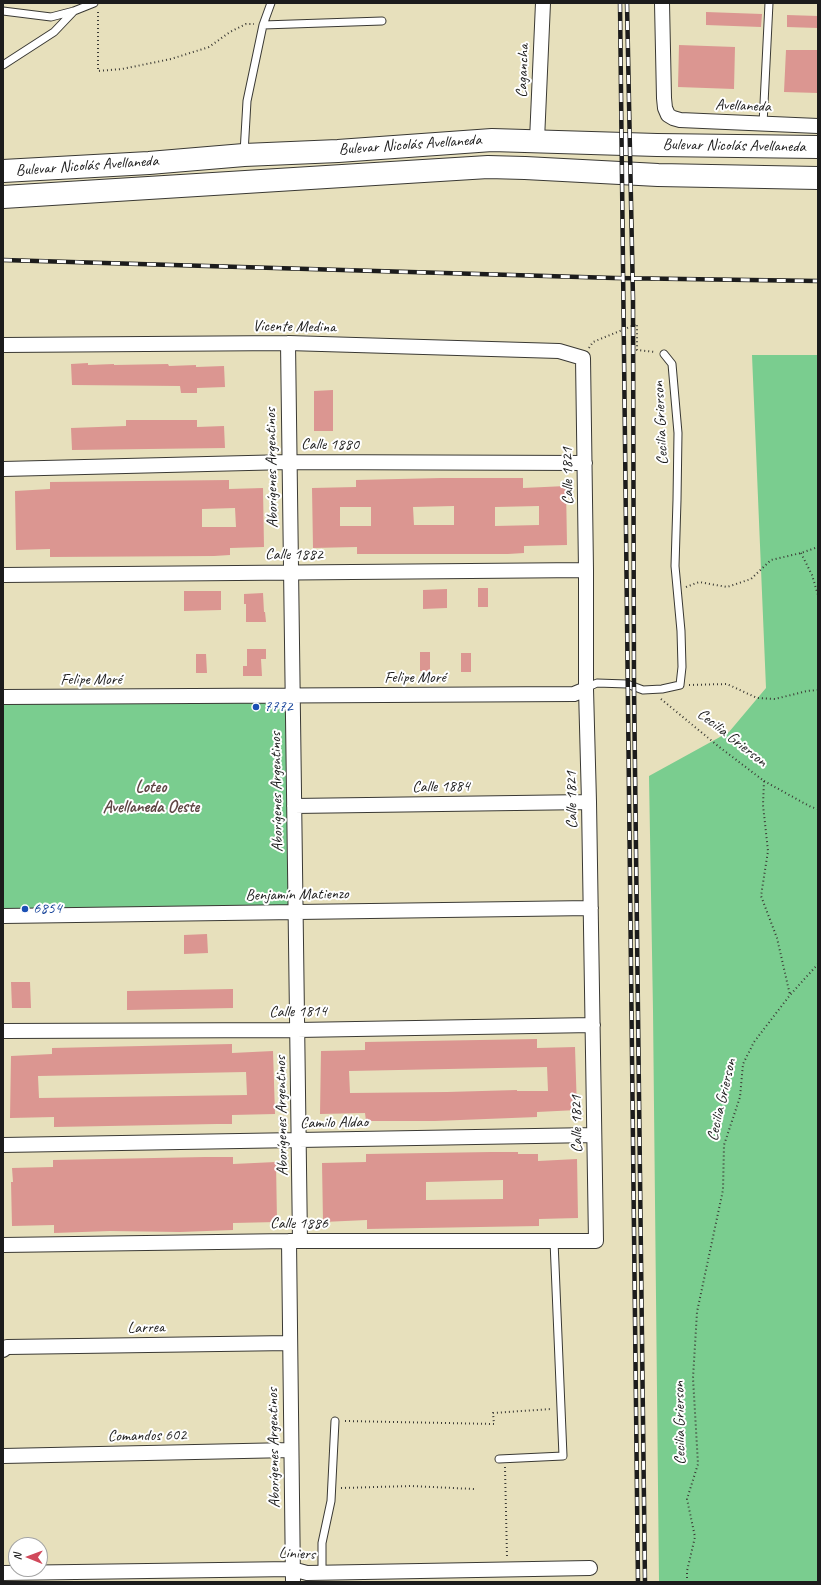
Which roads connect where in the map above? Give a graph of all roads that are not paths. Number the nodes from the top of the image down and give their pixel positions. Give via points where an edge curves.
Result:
1 (94, 3) edge
2 (271, 3) edge
3 (543, 3) edge
4 (662, 3) edge
5 (769, 3) edge
6 (3, 11) edge
7 (74, 11) junction
8 (382, 21) dead end
9 (263, 25) junction
10 (3, 65) edge
11 (763, 124) junction
12 (818, 126) edge
13 (537, 140) junction
14 (818, 147) edge
15 (244, 155) junction
16 (3, 171) edge
17 (218, 171) junction
18 (818, 178) edge
19 (3, 197) edge
20 (288, 343) junction
21 (3, 345) edge
22 (664, 354) road end
23 (583, 358) joint
24 (289, 462) junction
25 (585, 463) junction
26 (3, 469) edge
27 (586, 570) junction
28 (290, 572) junction
29 (3, 575) edge
30 (680, 685) joint
31 (586, 688) junction
32 (292, 696) junction
33 (3, 697) edge
34 (589, 802) junction
35 (294, 806) junction
36 (591, 908) junction
37 (296, 912) junction
38 (3, 916) edge
39 (593, 1025) junction
40 (297, 1030) junction
41 (3, 1031) edge
42 (594, 1136) junction
43 (299, 1140) junction
44 (3, 1145) edge
45 (295, 1241) junction
46 (554, 1241) junction
47 (596, 1241) joint
48 (3, 1245) edge
49 (290, 1343) junction
50 (3, 1350) edge
51 (335, 1421) road end
52 (291, 1450) junction
53 (3, 1456) edge
54 (502, 1458) road end
55 (590, 1568) dead end
56 (3, 1573) edge
57 (322, 1573) junction
58 (293, 1576) edge

1 - 7 lane
2 - 9 lane
3 - 13 street, Cagancha
4 - 11 street, Avellaneda via 664,98 668,115 680,120
5 - 11 lane
6 - 7 lane via 51,17
7 - 10 lane via 54,32
8 - 9 lane
9 - 15 lane via 247,101
11 - 12 street, Avellaneda
13 - 14 main road, Bulevar Nicolás Avellaneda via 657,145
13 - 15 main road, Bulevar Nicolás Avellaneda via 492,140
15 - 17 main road, Bulevar Nicolás Avellaneda
16 - 17 main road, Bulevar Nicolás Avellaneda
17 - 18 main road, Bulevar Nicolás Avellaneda via 488,167 658,175
17 - 19 main road, Bulevar Nicolás Avellaneda
20 - 21 street, Vicente Medina
20 - 23 street, Vicente Medina via 559,351
20 - 24 street, Aborígenes Argentinos
22 - 30 lane, Cecilia Grierson via 672,364 678,433 674,566 682,653
23 - 25 street, Calle 1821
24 - 25 street, Calle 1880
24 - 26 street, Calle 1880
24 - 28 street, Aborígenes Argentinos
25 - 27 street, Calle 1821
27 - 28 street, Calle 1882
27 - 31 street, Calle 1821
28 - 29 street, Calle 1882
28 - 32 street, Aborígenes Argentinos
30 - 31 lane, Felipe Moré via 644,690 627,684 597,683
31 - 32 street, Felipe Moré via 574,694
31 - 34 street, Calle 1821
32 - 33 street, Felipe Moré
32 - 35 street, Aborígenes Argentinos
34 - 35 street, Calle 1884
34 - 36 street, Calle 1821
35 - 37 street, Aborígenes Argentinos
36 - 37 street, Benjamín Matienzo
36 - 39 street, Calle 1821
37 - 38 street, Benjamín Matienzo
37 - 40 street, Aborígenes Argentinos
39 - 40 street, Calle 1814
39 - 42 street, Calle 1821
40 - 41 street, Calle 1814
40 - 43 street, Aborígenes Argentinos
42 - 43 street, Camilo Aldao
42 - 47 street, Calle 1821
43 - 44 street, Camilo Aldao
43 - 45 street, Aborígenes Argentinos
45 - 46 street, Calle 1886
45 - 48 street, Calle 1886
45 - 49 street, Aborígenes Argentinos
46 - 47 street, Calle 1886
46 - 54 lane via 563,1456
49 - 50 street, Larrea via 7,1347
49 - 52 street, Aborígenes Argentinos
51 - 57 lane via 331,1501 322,1543
52 - 53 street, Comandos 602
52 - 58 street, Aborígenes Argentinos
55 - 57 street, Liniers
56 - 58 street, Liniers
57 - 58 street, Liniers

